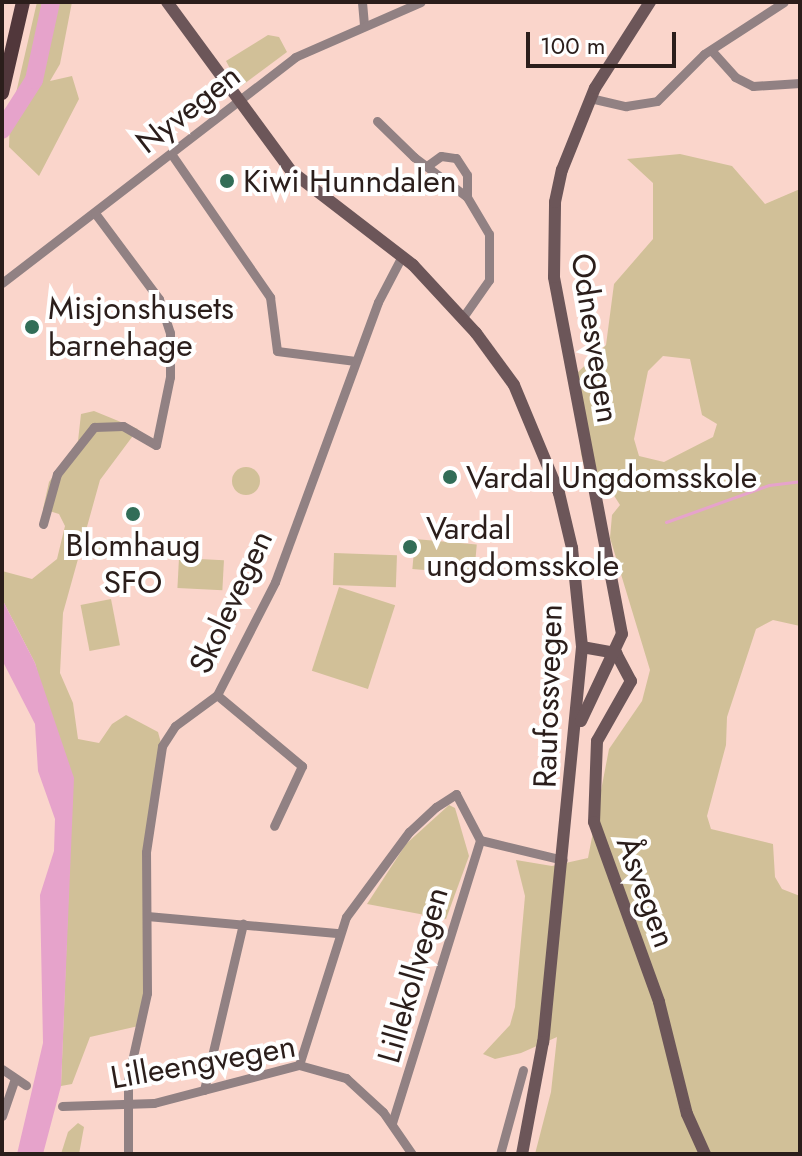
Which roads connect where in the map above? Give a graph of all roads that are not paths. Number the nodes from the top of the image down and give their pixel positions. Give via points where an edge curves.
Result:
1 (23, 2) edge
2 (167, 2) edge
3 (362, 2) edge
4 (421, 2) edge
5 (650, 2) edge
6 (784, 2) edge
7 (364, 24) junction
8 (17, 41) junction
9 (711, 50) junction
10 (2, 71) edge
11 (800, 83) edge
12 (2, 93) edge
13 (590, 98) junction
14 (237, 102) junction
15 (377, 121) dead end
16 (172, 155) junction
17 (427, 166) junction
18 (467, 197) junction
19 (95, 213) junction
20 (402, 256) junction
21 (2, 283) edge
22 (463, 317) junction
23 (355, 361) junction
24 (43, 524) dead end
25 (582, 647) junction
26 (616, 653) junction
27 (581, 664) junction
28 (609, 666) junction
29 (217, 695) junction
30 (576, 736) junction
31 (274, 826) dead end
32 (480, 840) junction
33 (563, 860) junction
34 (147, 916) junction
35 (243, 924) junction
36 (339, 933) junction
37 (299, 1065) junction
38 (2, 1069) edge
39 (523, 1070) dead end
40 (15, 1079) junction
41 (26, 1085) dead end
42 (204, 1090) junction
43 (62, 1106) dead end
44 (126, 1107) junction
45 (2, 1116) edge
46 (392, 1123) junction
47 (408, 1153) edge
48 (128, 1154) edge
49 (500, 1154) edge
50 (522, 1154) edge
51 (705, 1154) edge

1 - 8 main road
2 - 14 main road, Raufossvegen
3 - 7 street
4 - 7 street, Nyvegen
5 - 13 main road, Odnesvegen
6 - 9 street
7 - 14 street, Nyvegen via 295,57
8 - 10 main road
8 - 12 main road
9 - 11 street via 735,77 753,86
9 - 13 street via 657,101 626,106
13 - 26 main road, Odnesvegen via 555,202 554,277 621,627
14 - 16 street, Nyvegen
14 - 20 main road, Raufossvegen via 291,171
15 - 17 street
16 - 19 street, Nyvegen
16 - 23 street via 270,297 277,351
17 - 18 street
17 - 18 street via 441,156 456,158 467,175
18 - 22 street via 489,234 491,262 482,295
19 - 21 street, Nyvegen
19 - 24 street via 159,299 170,333 170,377 156,445 123,426 94,427 57,474
20 - 22 main road, Raufossvegen
20 - 23 street, Skolevegen
22 - 25 main road, Raufossvegen via 514,385 546,456 572,548
23 - 29 street, Skolevegen via 275,582
25 - 26 main road
25 - 27 main road, Raufossvegen
26 - 28 main road, Odnesvegen
26 - 51 main road, Åsvegen via 627,665 630,685 597,741 594,822 659,1002 687,1114
27 - 28 main road
27 - 30 main road, Raufossvegen
28 - 30 main road, Odnesvegen via 590,695
29 - 31 street via 302,766
29 - 34 street, Skolevegen via 175,726 162,746 146,852
30 - 33 main road, Raufossvegen
32 - 33 street
32 - 36 street via 456,794 409,832
32 - 46 street, Lillekollvegen
33 - 50 main road, Raufossvegen via 543,1042
34 - 35 street
34 - 44 street, Skolevegen via 147,993
35 - 36 street
35 - 42 street
36 - 37 street
37 - 42 street, Lilleengvegen
37 - 46 street, Lilleengvegen via 346,1078
38 - 40 street
39 - 49 street
40 - 41 street
40 - 45 street
42 - 44 street, Lilleengvegen
43 - 44 street, Lilleengvegen
44 - 48 street, Skolevegen
46 - 47 street, Lilleengvegen

